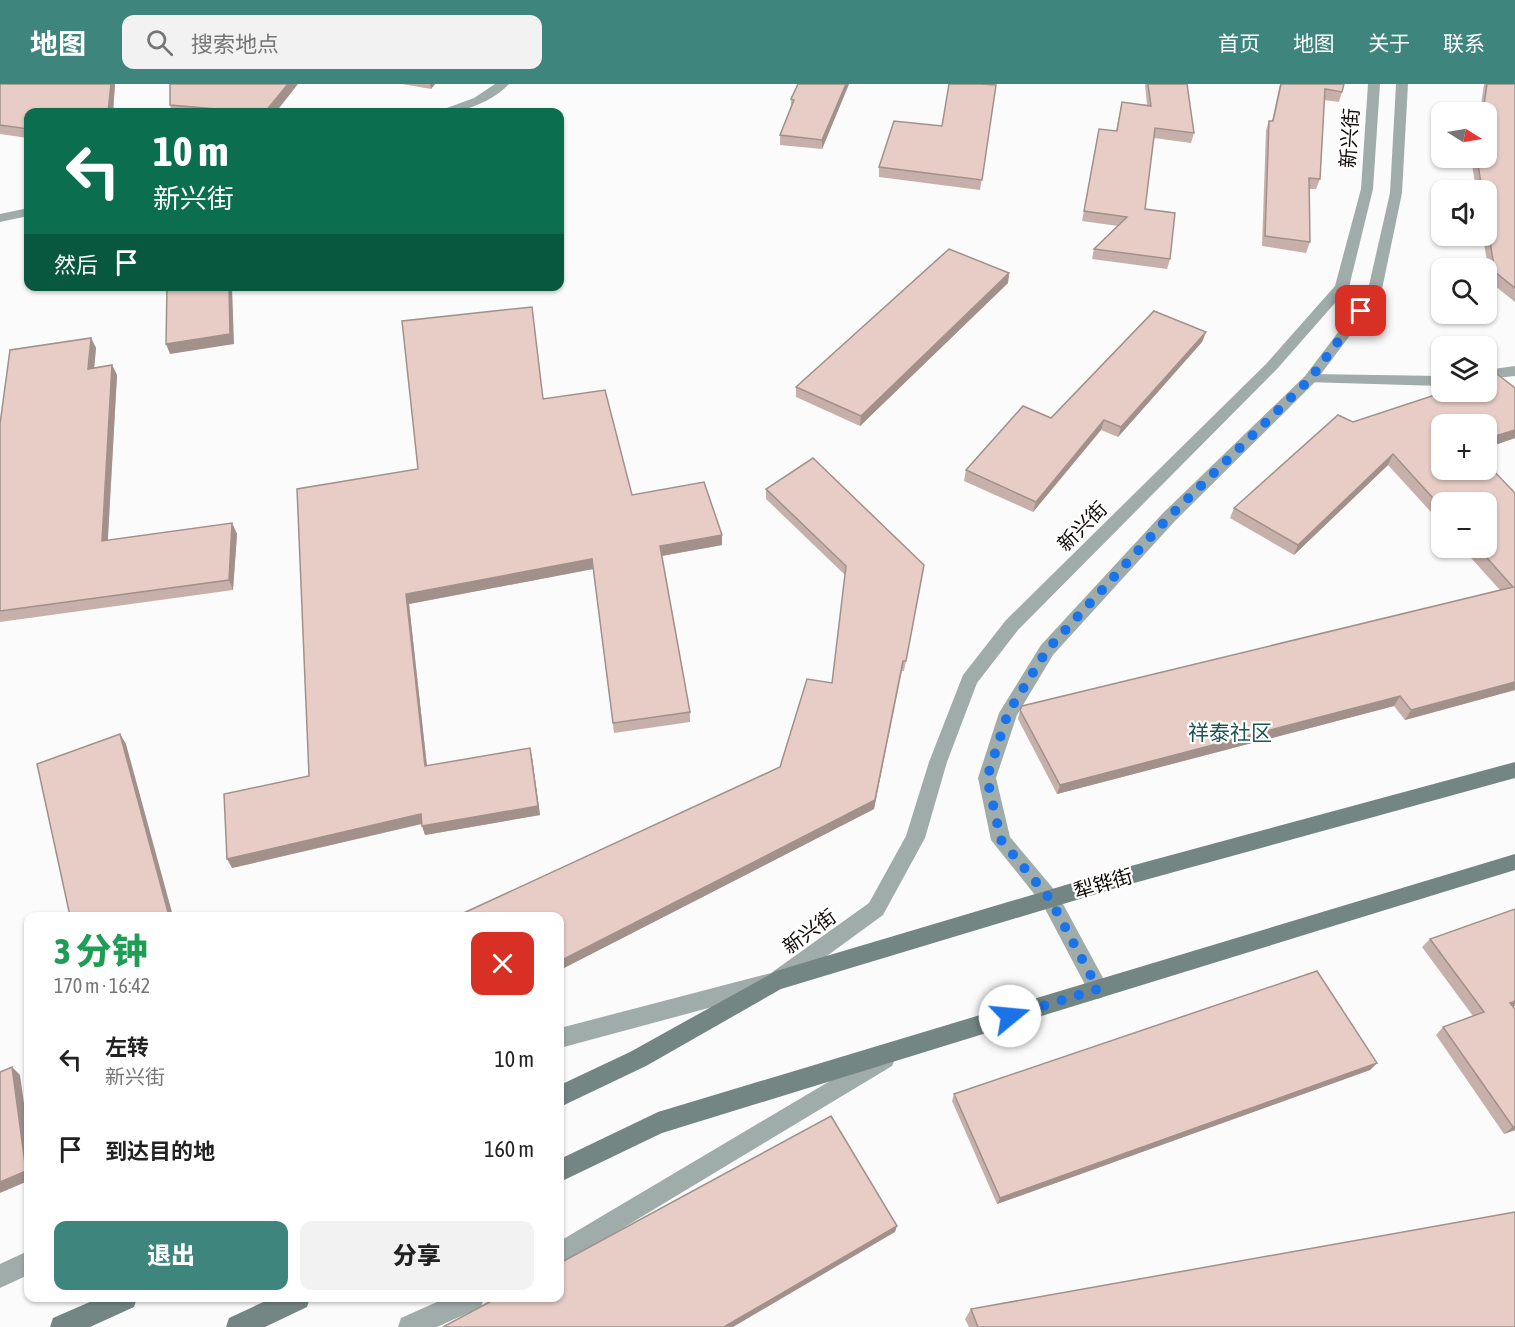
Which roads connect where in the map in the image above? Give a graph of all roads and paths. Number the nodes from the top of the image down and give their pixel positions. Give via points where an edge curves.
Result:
1 (503, 84) edge
2 (1374, 84) edge
3 (1402, 84) edge
4 (454, 108) edge
5 (24, 213) edge
6 (0, 218) edge
7 (1515, 371) edge
8 (1497, 373) edge
9 (1310, 379) junction
10 (1431, 381) edge
11 (1515, 770) edge
12 (1515, 862) edge
13 (1050, 899) junction
14 (776, 981) junction
15 (1098, 989) junction
16 (564, 1037) edge
17 (900, 1049) junction
18 (564, 1094) edge
19 (564, 1169) edge
20 (564, 1252) edge
21 (24, 1265) edge
22 (0, 1276) edge
23 (116, 1302) edge
24 (290, 1302) edge
25 (463, 1302) edge
26 (62, 1327) edge
27 (238, 1327) edge
28 (410, 1327) edge

1 - 4 street via 478,100
2 - 14 street, 新兴街 via 1367,189 1342,287 1272,366 1012,625 969,680 915,838 876,909
3 - 9 street via 1396,194 1374,294
5 - 6 street
7 - 8 street
9 - 10 street
9 - 13 street via 1169,517 1055,642 1008,713 987,778 1001,840
11 - 13 main road, 犁铧街
12 - 15 main road
13 - 14 main road, 犁铧街
13 - 15 street
14 - 16 street
14 - 18 main road, 犁铧街 via 638,1059
15 - 17 main road
17 - 19 main road via 658,1123
17 - 20 street
21 - 22 street
23 - 26 main road
24 - 27 main road
25 - 28 street

